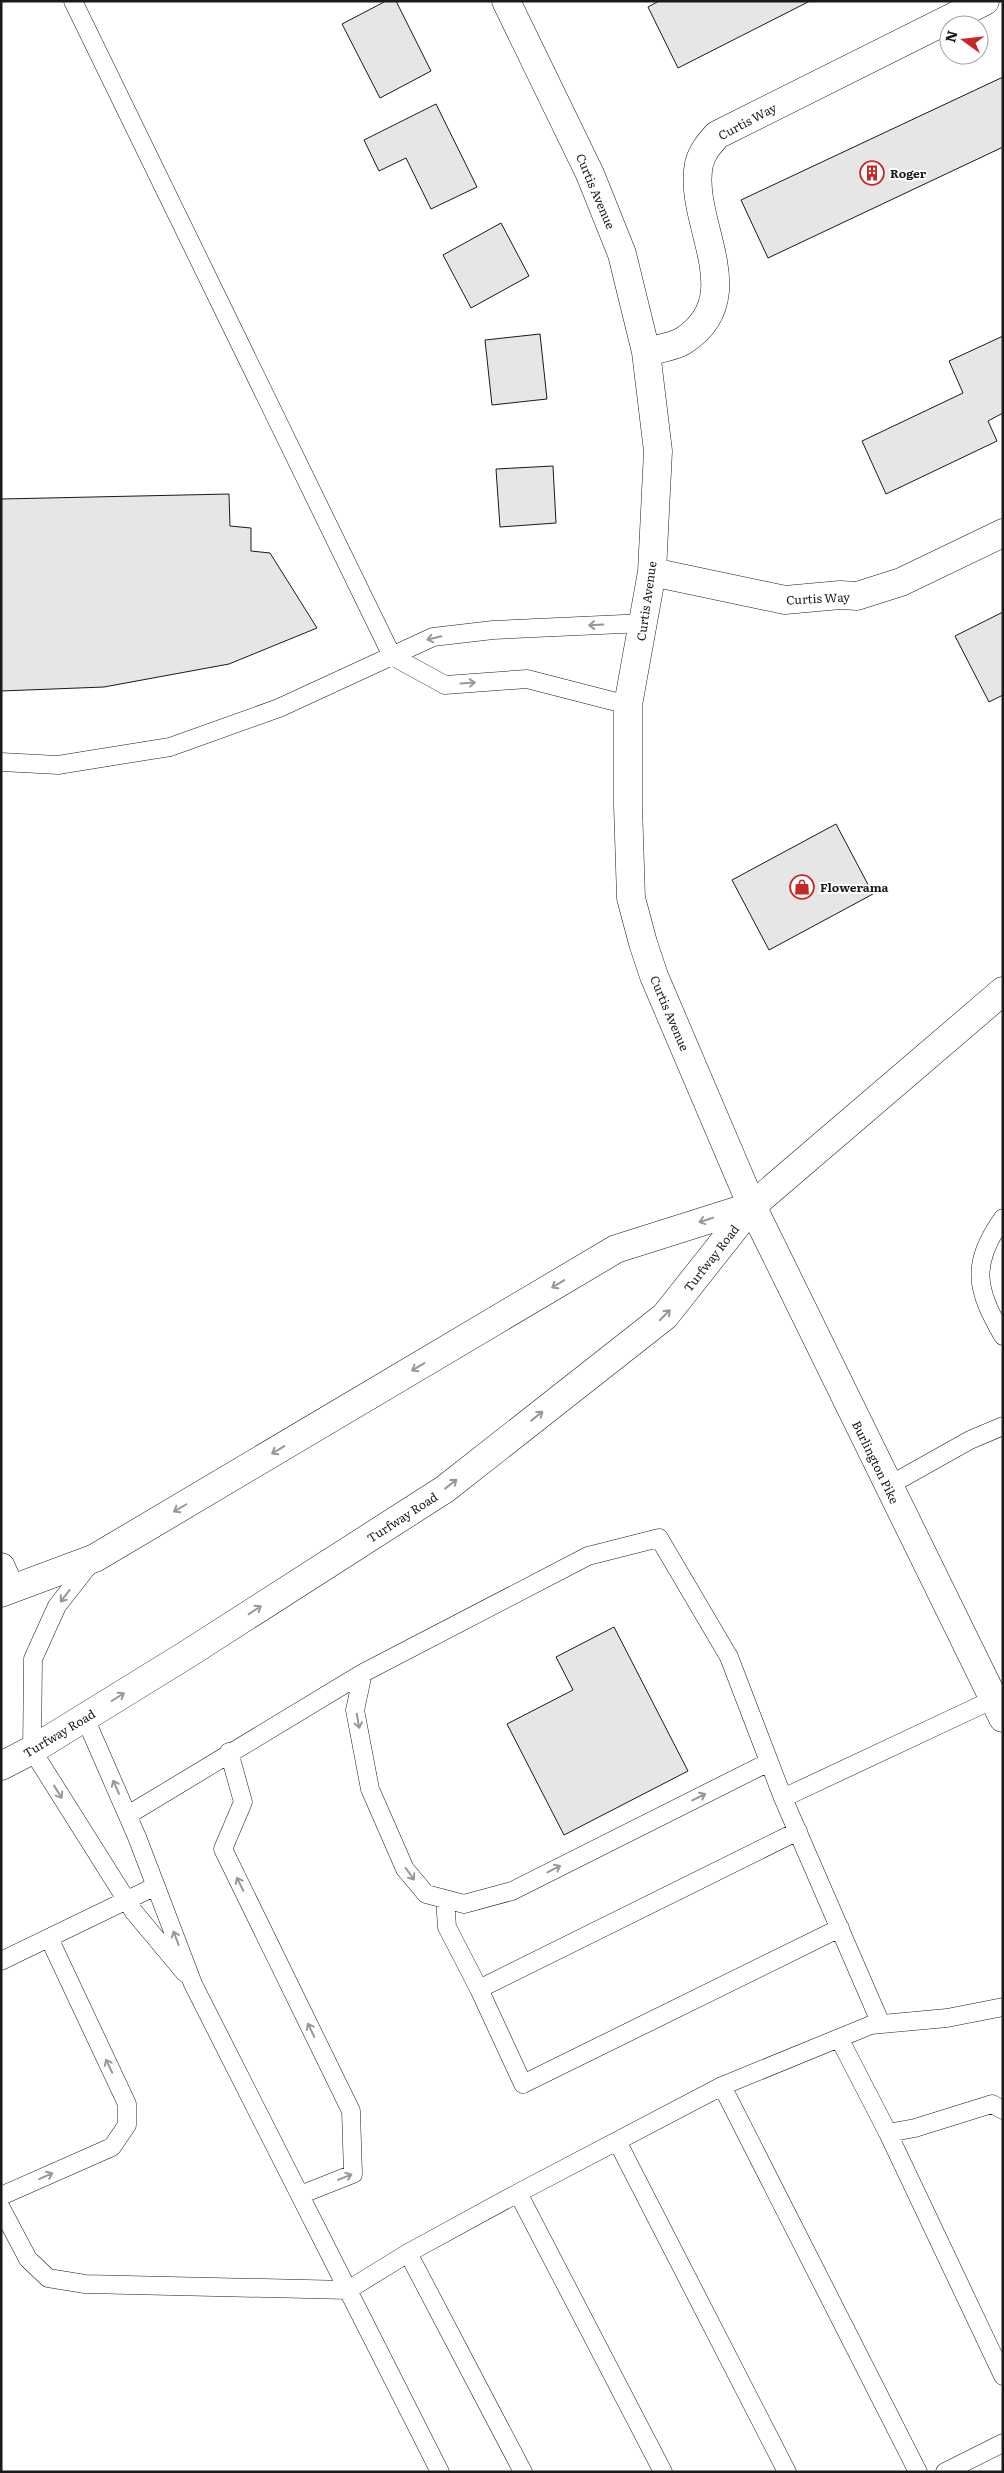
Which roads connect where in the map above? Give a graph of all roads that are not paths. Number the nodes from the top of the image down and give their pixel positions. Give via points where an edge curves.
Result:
1 (73, 1) edge
2 (506, 1) edge
3 (985, 1) edge
4 (646, 352) junction
5 (1003, 534) edge
6 (652, 572) junction
7 (645, 623) junction
8 (392, 656) junction
9 (628, 705) junction
10 (1, 762) edge
11 (1003, 990) edge
12 (752, 1206) junction
13 (1003, 1218) edge
14 (995, 1236) edge
15 (1003, 1336) edge
16 (1003, 1426) edge
17 (888, 1486) junction
18 (95, 1558) junction
19 (4, 1583) edge
20 (362, 1673) junction
21 (998, 1709) edge
22 (85, 1718) junction
23 (32, 1750) junction
24 (229, 1752) junction
25 (769, 1762) junction
26 (1, 1766) edge
27 (783, 1798) junction
28 (128, 1815) junction
29 (798, 1831) junction
30 (156, 1886) junction
31 (445, 1899) junction
32 (126, 1900) junction
33 (840, 1928) junction
34 (49, 1938) junction
35 (1, 1961) edge
36 (194, 1984) junction
37 (479, 1989) junction
38 (1003, 2007) edge
39 (882, 2024) junction
40 (839, 2038) junction
41 (722, 2086) junction
42 (1003, 2110) edge
43 (887, 2131) junction
44 (617, 2142) junction
45 (518, 2193) junction
46 (300, 2195) junction
47 (1, 2196) edge
48 (1, 2208) edge
49 (408, 2253) junction
50 (348, 2290) junction
51 (1003, 2376) edge
52 (1003, 2443) edge
53 (440, 2472) edge
54 (523, 2472) edge
55 (663, 2472) edge
56 (787, 2472) edge
57 (918, 2472) edge
58 (945, 2472) edge

1 - 8 lane
2 - 4 main road, Curtis Avenue via 590,174 622,254
3 - 4 main road, Curtis Way via 716,135 706,147 698,187 715,292 705,323 681,342
4 - 6 main road, Curtis Avenue via 658,452
5 - 6 main road, Curtis Way via 900,582 857,596 785,600
6 - 7 main road, Curtis Avenue
7 -> 8 lane via 433,636
7 - 9 main road, Curtis Avenue
8 -> 9 lane via 445,685 527,679
8 - 10 lane via 280,708 170,747 58,765
9 - 12 main road, Curtis Avenue via 631,898 654,976
11 - 12 main road, Turfway Road
12 - 17 main road, Burlington Pike
12 -> 18 main road, Turfway Road via 616,1249
22 -> 12 main road, Turfway Road via 445,1489 665,1316
13 - 14 lane
14 - 15 lane via 978,1274 987,1308
16 - 17 lane via 970,1440
17 - 21 main road, Burlington Pike
18 - 19 main road, Turfway Road
18 -> 23 lane via 57,1606 33,1659
20 - 24 lane
20 - 25 lane via 588,1556 659,1538 729,1657
20 -> 31 lane via 355,1710 370,1789 406,1869 426,1894
21 - 27 lane
22 - 23 main road, Turfway Road
28 -> 22 lane
23 - 26 main road, Turfway Road
23 -> 32 lane
24 - 28 lane
46 -> 24 lane via 353,2174 351,2111 223,1849 243,1802
25 - 27 lane
31 -> 25 lane via 464,1904 512,1891
27 - 29 lane
28 - 30 lane
29 - 33 lane
29 - 37 lane
30 - 32 lane
36 -> 30 lane
31 - 37 lane via 447,1927
32 - 34 lane
32 - 36 lane
33 - 37 lane via 522,2084
33 - 39 lane
34 - 35 lane
47 -> 34 lane via 112,2147 127,2125 127,2104
36 - 46 lane
38 - 39 lane via 947,2018
39 - 40 lane
40 - 41 lane
40 - 43 lane
41 - 44 lane
41 - 57 lane
42 - 43 lane via 992,2104 914,2128
43 - 51 lane
44 - 45 lane
44 - 56 lane
45 - 49 lane
45 - 55 lane
46 - 50 lane
48 - 50 lane via 28,2259 48,2278 85,2284
49 - 50 lane
49 - 54 lane
50 - 53 lane
52 - 58 lane

